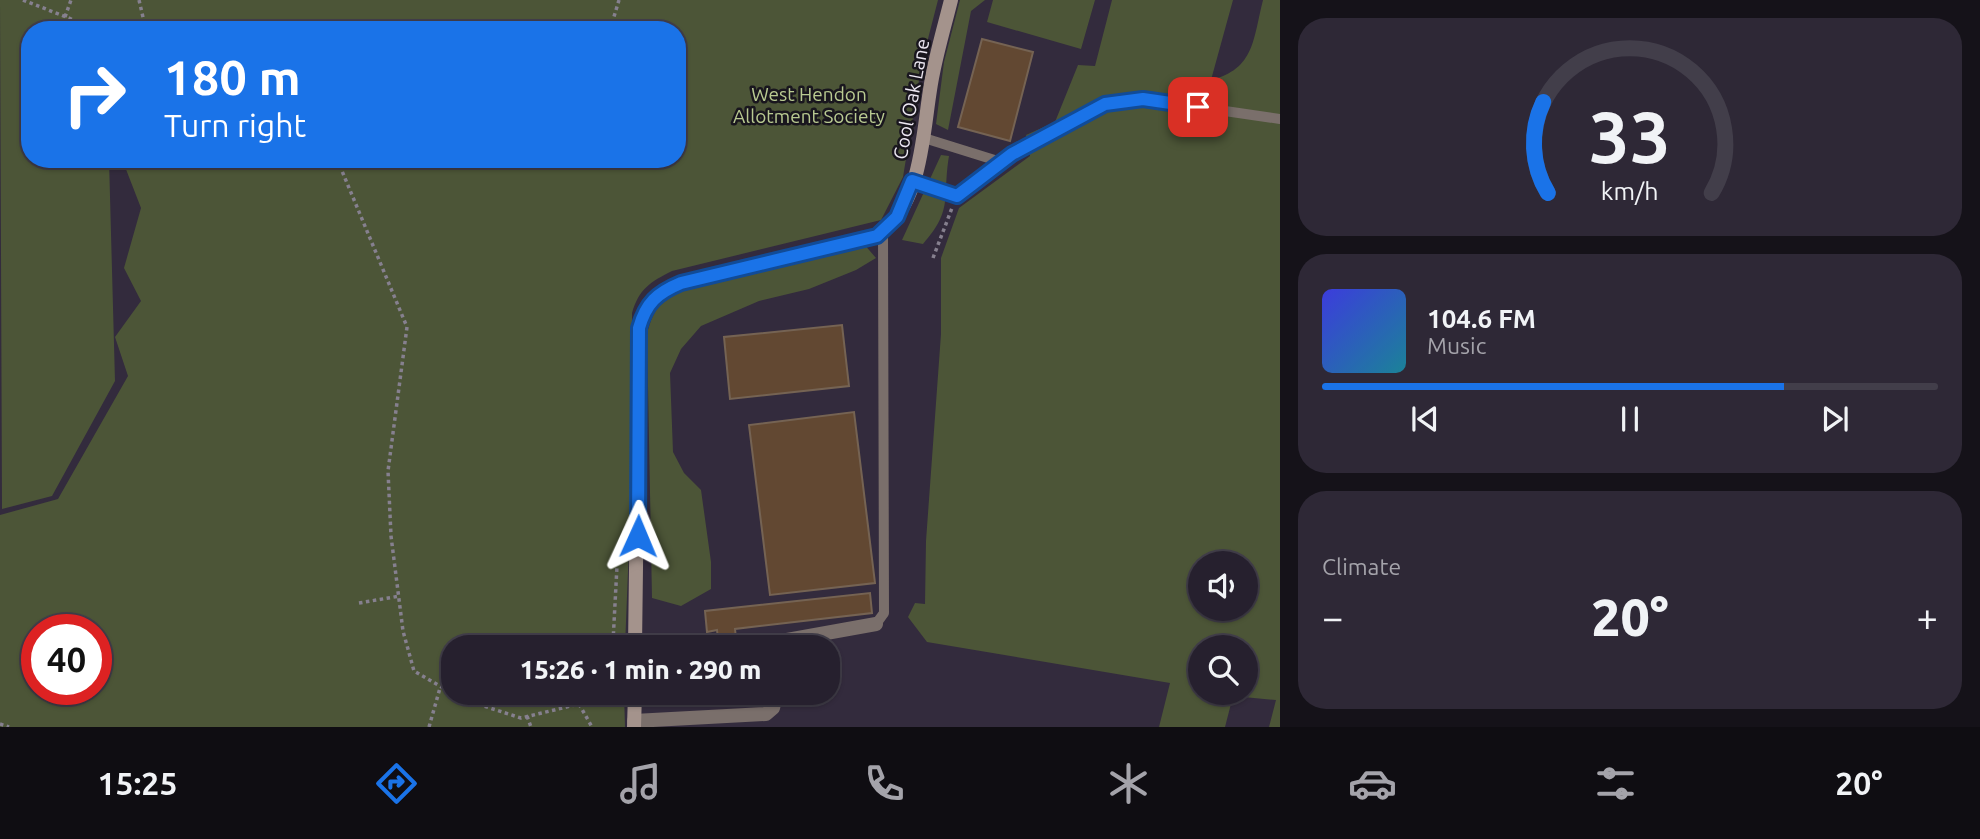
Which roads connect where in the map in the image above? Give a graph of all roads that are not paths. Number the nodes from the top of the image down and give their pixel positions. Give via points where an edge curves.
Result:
1 (951, 0) edge
2 (1280, 119) edge
3 (924, 138) junction
4 (1001, 162) junction
5 (912, 181) junction
6 (883, 232) junction
7 (876, 624) joint
8 (635, 635) edge
9 (815, 635) edge
10 (635, 705) edge
11 (774, 705) edge
12 (634, 724) edge

1 - 3 street, Cool Oak Lane via 932,74
2 - 4 lane via 1143,99 1105,104
3 - 4 lane
3 - 5 street, Cool Oak Lane
4 - 5 lane via 957,196
5 - 6 street, Cool Oak Lane via 897,217
6 - 7 lane via 884,612
6 - 8 street via 681,283 663,290 644,311 639,328
7 - 9 street
10 - 12 street
11 - 12 street via 766,714

